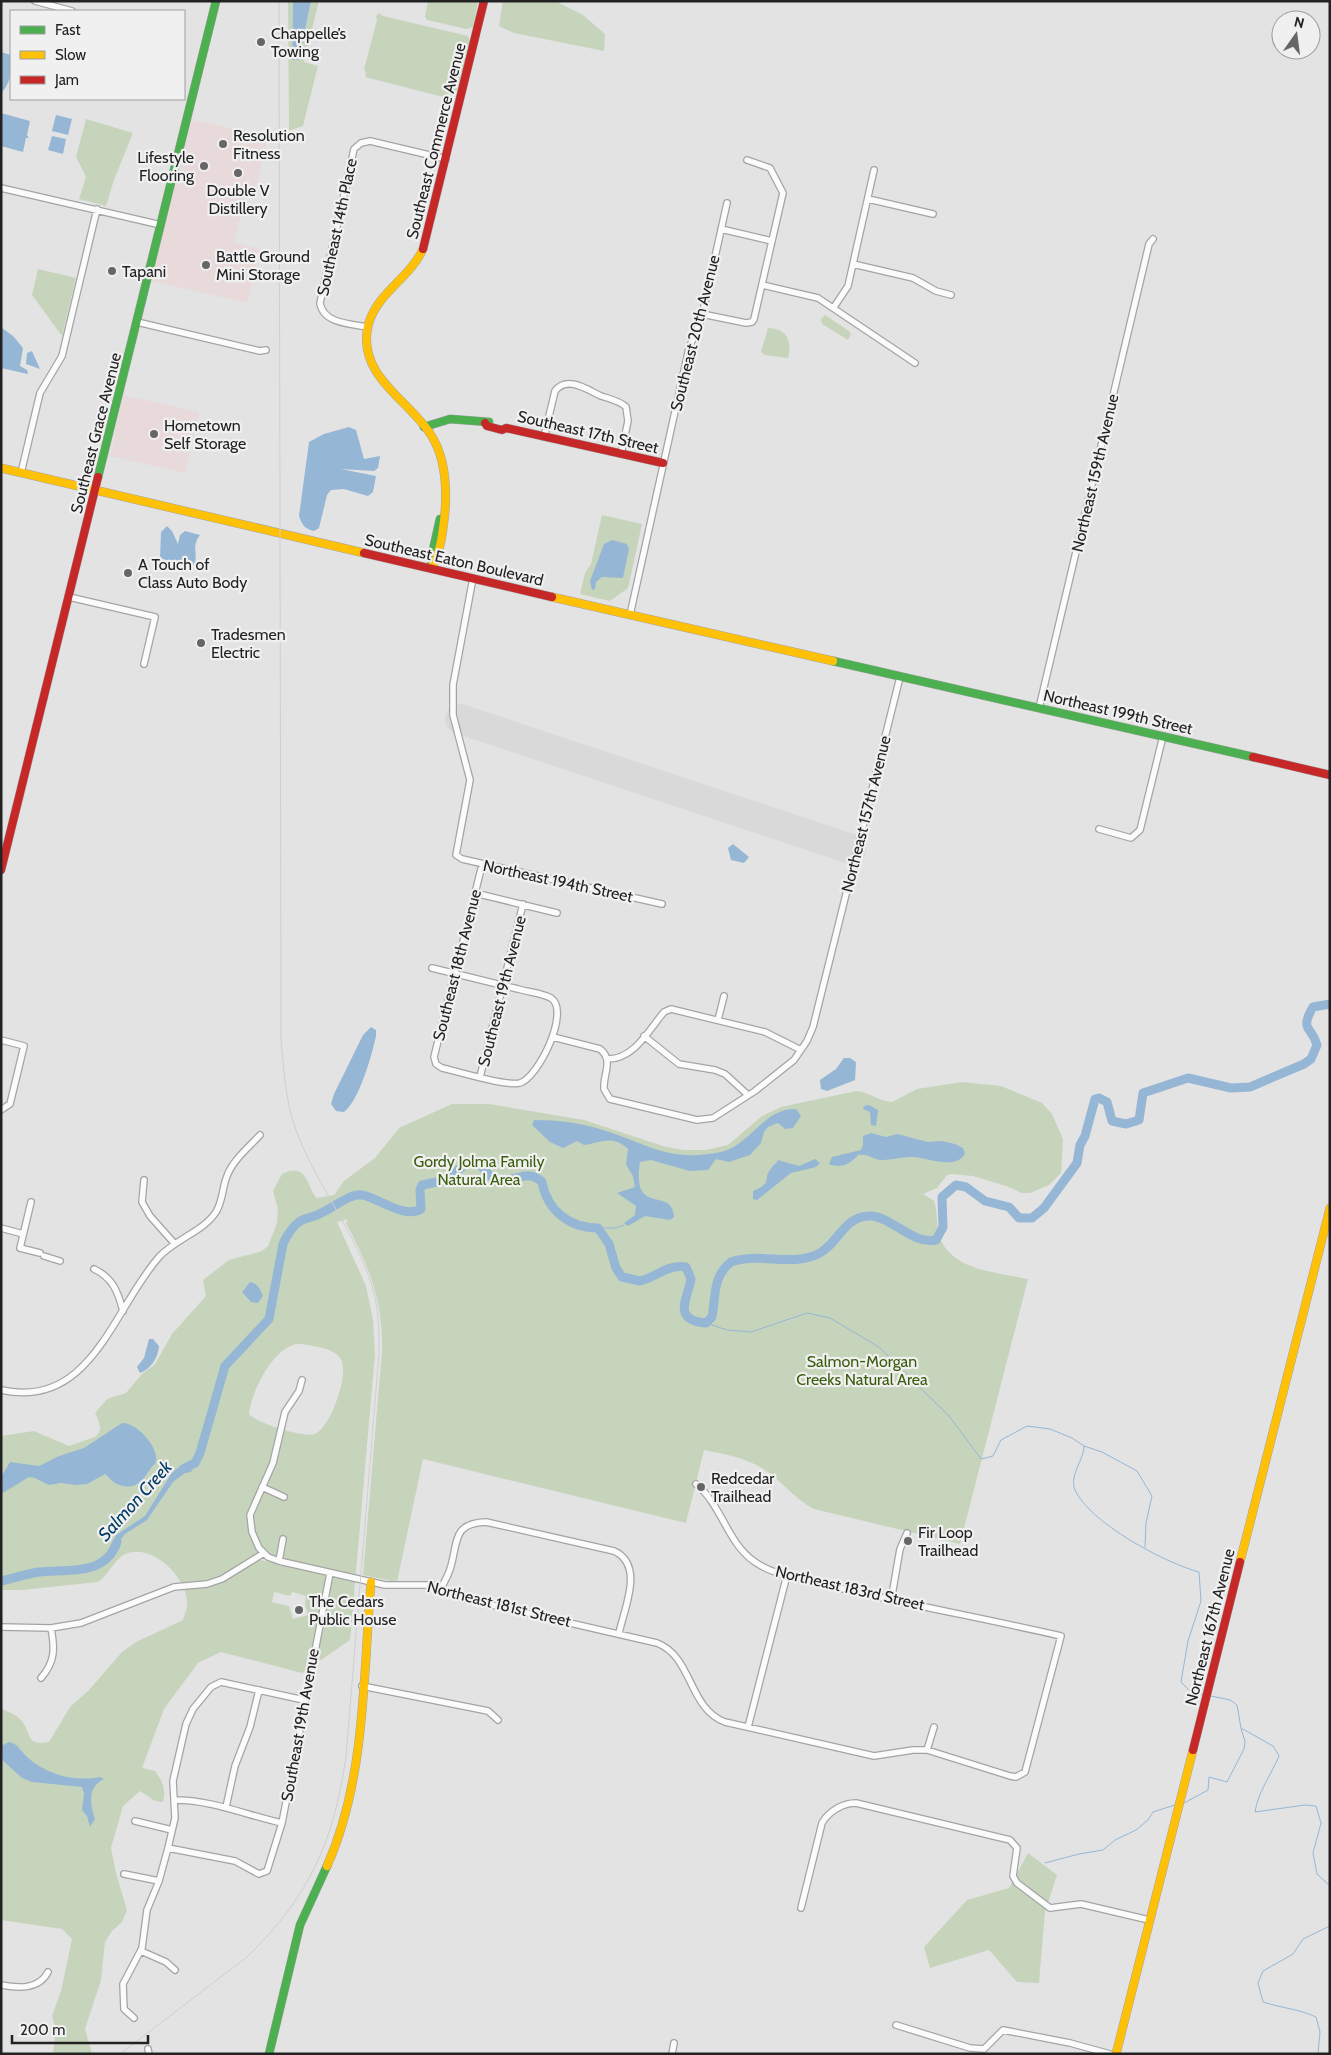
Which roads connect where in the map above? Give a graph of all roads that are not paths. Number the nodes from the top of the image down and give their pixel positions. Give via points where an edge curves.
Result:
1 (35, 1) edge
2 (216, 1) edge
3 (484, 1) edge
4 (71, 9) edge
5 (446, 159) junction
6 (747, 160) dead end
7 (874, 170) dead end
8 (1, 188) edge
9 (868, 199) junction
10 (727, 203) dead end
11 (97, 209) junction
12 (933, 214) dead end
13 (161, 225) junction
14 (721, 229) junction
15 (1153, 239) dead end
16 (772, 241) junction
17 (853, 264) junction
18 (762, 285) junction
19 (951, 295) dead end
20 (834, 308) junction
21 (702, 314) junction
22 (137, 322) junction
23 (368, 327) junction
24 (266, 350) dead end
25 (915, 364) dead end
26 (424, 427) junction
27 (544, 437) junction
28 (621, 454) junction
29 (663, 463) junction
30 (1, 468) edge
31 (21, 473) junction
32 (97, 491) junction
33 (432, 567) junction
34 (472, 578) junction
35 (69, 597) junction
36 (630, 615) junction
37 (144, 664) dead end
38 (900, 677) junction
39 (1039, 708) junction
40 (1163, 736) junction
41 (1330, 774) edge
42 (1099, 829) dead end
43 (480, 869) dead end
44 (1, 870) edge
45 (475, 893) junction
46 (523, 904) junction
47 (662, 904) dead end
48 (557, 913) dead end
49 (432, 968) dead end
50 (455, 974) junction
51 (503, 986) junction
52 (724, 996) dead end
53 (718, 1020) junction
54 (644, 1036) junction
55 (552, 1037) junction
56 (1, 1040) edge
57 (801, 1050) junction
58 (608, 1059) junction
59 (480, 1077) junction
60 (748, 1095) junction
61 (4, 1109) edge
62 (260, 1135) dead end
63 (144, 1180) dead end
64 (31, 1202) dead end
65 (1330, 1208) edge
66 (1, 1228) edge
67 (23, 1234) junction
68 (174, 1243) junction
69 (60, 1261) dead end
70 (94, 1269) dead end
71 (123, 1311) junction
72 (302, 1380) dead end
73 (1, 1390) edge
74 (696, 1484) dead end
75 (262, 1487) junction
76 (284, 1497) dead end
77 (907, 1532) dead end
78 (283, 1540) dead end
79 (264, 1554) junction
80 (279, 1561) junction
81 (330, 1573) junction
82 (788, 1575) junction
83 (371, 1582) junction
84 (441, 1588) junction
85 (891, 1601) junction
86 (955, 1612) junction
87 (954, 1619) dead end
88 (1, 1627) edge
89 (51, 1628) junction
90 (619, 1633) junction
91 (41, 1678) dead end
92 (362, 1686) junction
93 (260, 1690) junction
94 (304, 1700) junction
95 (498, 1720) dead end
96 (934, 1727) dead end
97 (748, 1728) junction
98 (927, 1750) junction
99 (175, 1800) junction
100 (226, 1808) junction
101 (135, 1821) dead end
102 (282, 1823) junction
103 (172, 1830) junction
104 (168, 1848) junction
105 (124, 1874) dead end
106 (159, 1881) junction
107 (801, 1908) dead end
108 (1149, 1920) junction
109 (140, 1951) junction
110 (175, 1970) dead end
111 (48, 1972) dead end
112 (1, 1985) edge
113 (134, 2018) dead end
114 (896, 2025) dead end
115 (674, 2043) dead end
116 (269, 2054) edge
117 (672, 2054) edge
118 (1110, 2054) edge
119 (1116, 2054) edge

1 - 4 street
2 - 13 street, Southeast Grace Avenue
3 - 5 street, Southeast Commerce Avenue
5 - 23 street, Southeast Commerce Avenue via 422,253 410,272 381,298
5 - 23 street, Southeast 14th Place via 370,140 359,144 354,151 321,300 322,311 331,319
6 - 16 street via 770,168 783,193
7 - 9 street
8 - 11 street
9 - 12 street
9 - 17 street
10 - 14 street, Southeast 20th Avenue
11 - 13 street
11 - 31 street via 62,356 40,393
13 - 22 street, Southeast Grace Avenue
14 - 16 street
14 - 21 street, Southeast 20th Avenue
15 - 39 street, Northeast 159th Avenue via 1147,252
16 - 18 street
17 - 19 street via 913,278
17 - 20 street via 848,286
18 - 20 street via 818,298
18 - 21 street via 752,322
20 - 25 street
21 - 29 street, Southeast 20th Avenue via 689,348
22 - 24 street
22 - 32 street, Southeast Grace Avenue
23 - 26 street, Southeast Commerce Avenue via 367,350 374,371
26 - 27 street, Southeast 17th Street via 450,419 485,423 502,430 506,428
26 - 33 street, Southeast Commerce Avenue via 439,454 446,492 444,524
27 - 28 street, Southeast 17th Street
27 - 28 street via 554,394 560,386 572,384 622,404 627,410
28 - 29 street, Southeast 17th Street
29 - 36 street, Southeast 20th Avenue
30 - 31 street, Southeast Eaton Boulevard
31 - 32 street, Southeast Eaton Boulevard
32 - 33 street, Southeast Eaton Boulevard
32 - 35 street, Southeast Grace Avenue
33 - 34 street, Southeast Eaton Boulevard
34 - 36 street, Southeast Eaton Boulevard
34 - 47 street, Northeast 194th Street via 453,685 455,726 470,780 456,854 462,859
35 - 37 street via 155,617
35 - 44 street, Southeast Grace Avenue
36 - 38 street, Southeast Eaton Boulevard
38 - 39 street, Northeast 199th Street
38 - 57 street, Northeast 157th Avenue via 813,1027
39 - 40 street, Northeast 199th Street
40 - 41 street, Northeast 199th Street
40 - 42 street via 1140,830 1131,838
43 - 45 street, Southeast 18th Avenue
45 - 46 street
45 - 50 street, Southeast 18th Avenue
46 - 48 street
46 - 51 street, Southeast 19th Avenue
49 - 50 street
50 - 51 street
50 - 59 street, Southeast 18th Avenue via 435,1062 442,1068
51 - 55 street via 548,997 555,1002 558,1013
51 - 59 street, Southeast 19th Avenue
52 - 53 street
53 - 54 street via 668,1010
53 - 57 street via 765,1032
54 - 58 street via 626,1056
54 - 60 street via 679,1064 725,1074
55 - 58 street via 600,1048
55 - 59 street via 530,1077 522,1083
56 - 61 street via 24,1046 11,1100
57 - 60 street, Northeast 157th Avenue via 794,1060
58 - 60 street, Northeast 157th Avenue via 604,1086 606,1095 615,1100 693,1120 706,1120 716,1117
62 - 68 street via 231,1169 215,1213 199,1228
63 - 68 street via 142,1202
64 - 67 street
65 - 108 street, Northeast 167th Avenue
66 - 67 street
67 - 69 street via 20,1248
68 - 71 street via 137,1284
70 - 71 street via 117,1288
71 - 73 street via 110,1335 62,1384 41,1392
72 - 75 street via 299,1391 285,1412 273,1463
74 - 82 street, Northeast 183rd Street via 712,1500 746,1554 764,1567
75 - 76 street
75 - 79 street via 250,1521 254,1538
77 - 85 street via 900,1549
78 - 80 street
79 - 80 street, Northeast 181st Street
79 - 89 street via 222,1579 174,1587 81,1623
80 - 81 street, Northeast 181st Street
81 - 83 street, Northeast 181st Street
81 - 94 street, Southeast 19th Avenue
82 - 85 street, Northeast 183rd Street
82 - 97 street
83 - 84 street, Northeast 181st Street via 395,1586 426,1584
83 - 92 street
84 - 90 street, Northeast 181st Street via 461,1598
84 - 90 street via 450,1570 456,1538 462,1529 474,1522 614,1551 621,1554 630,1570 631,1581
85 - 86 street, Northeast 183rd Street
86 - 87 street
86 - 98 street, Northeast 183rd Street via 1061,1636 1025,1772 1016,1777 1010,1776
88 - 89 street
89 - 91 street via 53,1658
90 - 97 street, Northeast 181st Street via 669,1648 711,1715
92 - 95 street via 488,1712
92 - 116 street via 354,1776 346,1816 300,1925
93 - 94 street
93 - 99 street via 229,1683 214,1684 193,1709 186,1724 173,1780
93 - 100 street via 235,1766
94 - 102 street, Southeast 19th Avenue
96 - 98 street
97 - 98 street, Northeast 181st Street via 802,1736 874,1756
99 - 100 street
99 - 103 street
100 - 102 street
101 - 103 street
102 - 104 street, Southeast 19th Avenue via 269,1867 264,1873 255,1872 235,1861
103 - 104 street
104 - 106 street
105 - 106 street
106 - 109 street via 147,1910
107 - 108 street via 825,1817 847,1803 856,1803 1010,1840 1017,1848 1013,1876 1017,1883 1044,1904 1055,1908 1081,1904
108 - 119 street, Northeast 167th Avenue
109 - 110 street via 166,1962
109 - 113 street via 122,1990 124,2008
111 - 112 street via 34,1986
114 - 118 street via 970,2048 984,2049 1003,2030
115 - 117 street

